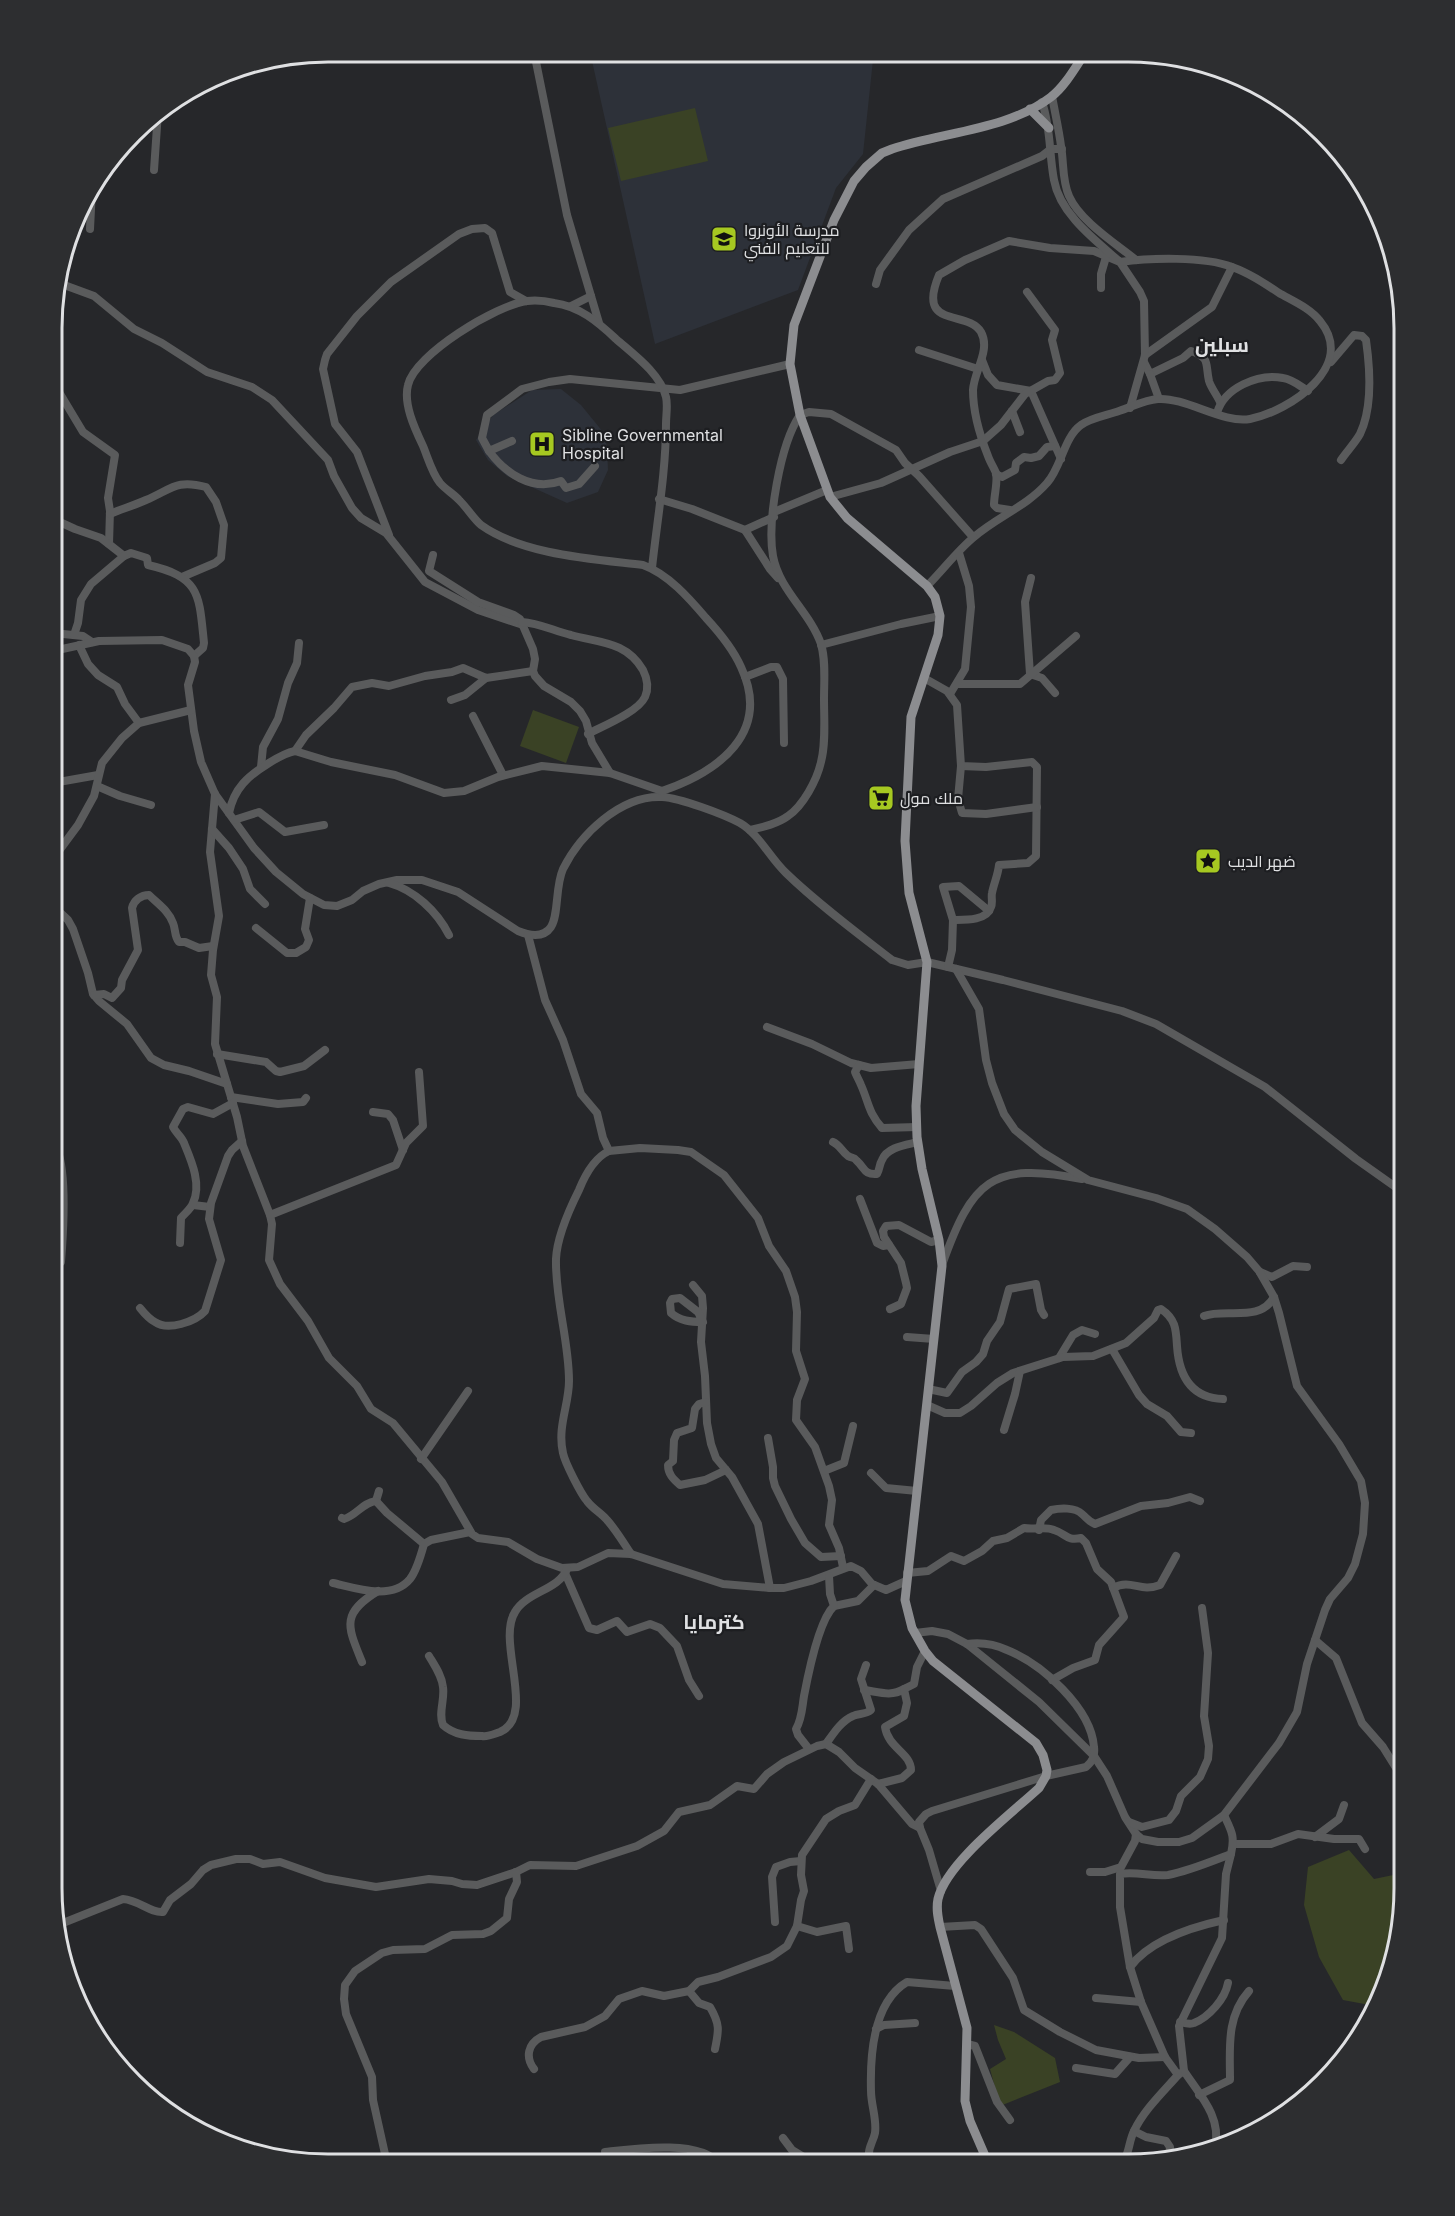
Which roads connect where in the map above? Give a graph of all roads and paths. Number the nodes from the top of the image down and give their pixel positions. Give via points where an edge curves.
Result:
1 (536, 62) edge
2 (1078, 62) edge
3 (1052, 96) junction
4 (1042, 102) junction
5 (1030, 109) junction
6 (1051, 113) junction
7 (157, 124) edge
8 (1049, 128) junction
9 (1051, 149) junction
10 (1062, 149) junction
11 (154, 170) dead end
12 (1068, 194) junction
13 (1059, 198) junction
14 (91, 206) edge
15 (1084, 216) junction
16 (1076, 221) junction
17 (90, 229) dead end
18 (1084, 229) junction
19 (1107, 237) junction
20 (1101, 246) junction
21 (1085, 250) junction
22 (1106, 256) junction
23 (1136, 260) junction
24 (1120, 262) junction
25 (1232, 267) junction
26 (876, 284) dead end
27 (65, 285) edge
28 (1101, 288) dead end
29 (510, 292) junction
30 (1027, 292) dead end
31 (591, 296) junction
32 (526, 301) junction
33 (571, 306) junction
34 (501, 310) junction
35 (599, 322) junction
36 (919, 350) dead end
37 (1145, 358) junction
38 (982, 360) junction
39 (1330, 363) junction
40 (790, 364) junction
41 (978, 369) junction
42 (1150, 374) junction
43 (663, 390) junction
44 (1031, 391) junction
45 (1308, 391) junction
46 (62, 398) edge
47 (1159, 399) junction
48 (1221, 402) junction
49 (1130, 408) junction
50 (1012, 411) junction
51 (1217, 413) junction
52 (800, 415) junction
53 (1020, 432) dead end
54 (512, 441) dead end
55 (982, 441) junction
56 (1055, 446) junction
57 (489, 451) junction
58 (1061, 459) junction
59 (1341, 460) dead end
60 (595, 466) dead end
61 (912, 470) junction
62 (996, 474) junction
63 (829, 493) junction
64 (659, 499) junction
65 (1010, 510) junction
66 (110, 514) junction
67 (774, 515) junction
68 (62, 523) edge
69 (745, 530) junction
70 (390, 537) junction
71 (973, 537) junction
72 (110, 544) junction
73 (959, 553) junction
74 (433, 555) dead end
75 (124, 556) junction
76 (652, 568) junction
77 (182, 577) junction
78 (1032, 578) dead end
79 (781, 580) junction
80 (927, 586) junction
81 (940, 616) junction
82 (523, 623) junction
83 (62, 634) edge
84 (74, 635) junction
85 (1076, 636) dead end
86 (92, 642) junction
87 (299, 643) dead end
88 (79, 645) junction
89 (821, 645) junction
90 (62, 649) edge
91 (194, 656) junction
92 (533, 671) junction
93 (1030, 674) junction
94 (745, 677) junction
95 (486, 678) junction
96 (924, 678) junction
97 (958, 684) junction
98 (1054, 693) dead end
99 (950, 694) junction
100 (451, 700) dead end
101 (191, 710) junction
102 (474, 716) dead end
103 (139, 723) junction
104 (588, 734) junction
105 (784, 743) dead end
106 (295, 751) junction
107 (961, 766) junction
108 (261, 767) junction
109 (610, 773) junction
110 (98, 775) junction
111 (503, 775) junction
112 (62, 781) edge
113 (97, 786) junction
114 (214, 794) junction
115 (662, 794) junction
116 (151, 805) dead end
117 (1037, 807) junction
118 (232, 817) junction
119 (324, 825) dead end
120 (212, 829) junction
121 (750, 830) junction
122 (62, 848) edge
123 (387, 882) junction
124 (310, 898) junction
125 (265, 904) dead end
126 (989, 912) junction
127 (62, 914) edge
128 (953, 920) junction
129 (256, 928) dead end
130 (449, 934) dead end
131 (528, 935) junction
132 (213, 946) junction
133 (927, 962) junction
134 (952, 968) junction
135 (94, 995) junction
136 (767, 1028) dead end
137 (324, 1050) dead end
138 (217, 1054) junction
139 (919, 1064) junction
140 (859, 1065) junction
141 (419, 1072) dead end
142 (227, 1084) junction
143 (306, 1098) dead end
144 (232, 1100) junction
145 (373, 1112) dead end
146 (917, 1126) junction
147 (242, 1141) junction
148 (833, 1142) dead end
149 (918, 1142) junction
150 (403, 1150) junction
151 (609, 1151) junction
152 (1088, 1180) junction
153 (1394, 1186) edge
154 (62, 1187) edge
155 (860, 1199) dead end
156 (193, 1205) junction
157 (210, 1207) junction
158 (270, 1215) junction
159 (62, 1236) edge
160 (939, 1240) junction
161 (180, 1243) dead end
162 (890, 1245) junction
163 (942, 1266) junction
164 (1307, 1267) dead end
165 (1259, 1271) junction
166 (693, 1285) dead end
167 (1274, 1297) junction
168 (140, 1308) dead end
169 (890, 1309) dead end
170 (1044, 1315) dead end
171 (1204, 1316) dead end
172 (1095, 1334) dead end
173 (907, 1337) dead end
174 (934, 1339) junction
175 (1112, 1349) junction
176 (1059, 1358) junction
177 (1020, 1371) junction
178 (928, 1389) junction
179 (468, 1391) dead end
180 (1223, 1399) dead end
181 (706, 1402) junction
182 (927, 1405) junction
183 (853, 1426) dead end
184 (1004, 1430) dead end
185 (1191, 1433) dead end
186 (768, 1438) dead end
187 (422, 1458) junction
188 (726, 1470) junction
189 (824, 1471) junction
190 (871, 1473) dead end
191 (379, 1491) dead end
192 (917, 1491) junction
193 (376, 1501) junction
194 (1200, 1501) dead end
195 (342, 1518) dead end
196 (1039, 1530) junction
197 (470, 1532) junction
198 (423, 1544) junction
199 (630, 1554) junction
200 (841, 1556) junction
201 (1176, 1556) dead end
202 (843, 1568) junction
203 (566, 1571) junction
204 (829, 1575) junction
205 (907, 1577) junction
206 (333, 1583) dead end
207 (874, 1586) junction
208 (770, 1588) junction
209 (1113, 1588) junction
210 (378, 1591) junction
211 (834, 1606) junction
212 (1202, 1608) dead end
213 (915, 1633) junction
214 (1315, 1640) junction
215 (966, 1644) junction
216 (925, 1651) junction
217 (429, 1656) dead end
218 (362, 1662) dead end
219 (866, 1665) dead end
220 (1052, 1680) junction
221 (904, 1689) junction
222 (864, 1690) junction
223 (699, 1696) dead end
224 (826, 1744) junction
225 (809, 1749) junction
226 (1095, 1756) junction
227 (1394, 1765) edge
228 (1046, 1776) junction
229 (874, 1781) junction
230 (1344, 1805) dead end
231 (1224, 1815) junction
232 (1128, 1822) junction
233 (920, 1828) junction
234 (1136, 1834) junction
235 (1315, 1837) junction
236 (1233, 1844) junction
237 (1365, 1849) dead end
238 (1231, 1854) junction
239 (801, 1862) junction
240 (516, 1872) junction
241 (1090, 1872) dead end
242 (941, 1891) junction
243 (1224, 1920) junction
244 (775, 1922) dead end
245 (64, 1924) edge
246 (797, 1926) junction
247 (940, 1927) junction
248 (849, 1949) dead end
249 (1130, 1967) junction
250 (1228, 1983) dead end
251 (955, 1986) junction
252 (688, 1990) junction
253 (1249, 1991) dead end
254 (1096, 1998) dead end
255 (1141, 2002) junction
256 (1180, 2022) junction
257 (915, 2023) dead end
258 (876, 2029) junction
259 (967, 2044) junction
260 (715, 2049) dead end
261 (1130, 2057) junction
262 (1164, 2057) junction
263 (1076, 2068) dead end
264 (534, 2069) dead end
265 (1181, 2073) junction
266 (1200, 2095) junction
267 (1010, 2120) dead end
268 (1134, 2131) junction
269 (783, 2138) dead end
270 (1215, 2139) edge
271 (605, 2151) dead end
272 (1170, 2151) edge
273 (385, 2154) edge
274 (702, 2154) edge
275 (799, 2154) edge
276 (868, 2154) edge
277 (984, 2154) edge
278 (1128, 2154) edge

1 - 31 street via 567,215
2 - 3 main road
3 - 4 main road
3 - 6 street
4 - 5 main road
4 - 6 street
5 - 8 main road
5 - 40 main road via 974,129 892,149 866,167 854,180 834,220 808,285 792,332
6 - 8 street
6 - 10 street
7 - 11 street
8 - 9 street
9 - 10 street
9 - 13 street
9 - 26 street via 943,199 909,230 880,270
10 - 12 street
12 - 13 street
12 - 15 street
13 - 16 street
14 - 17 street
15 - 16 street
15 - 19 street
16 - 18 street
18 - 20 street
18 - 21 street via 1088,237
19 - 20 street
19 - 23 street
20 - 21 street
20 - 24 street
21 - 22 street
21 - 38 street via 1009,241 939,275 932,297 935,307 980,331
22 - 24 street
22 - 28 street
23 - 24 street
23 - 25 street via 1210,261
24 - 37 street via 1143,301
25 - 37 street via 1212,307
25 - 39 street via 1320,320 1327,331
27 - 70 street via 94,296 134,329 207,372 252,387 272,400 328,460 352,508
29 - 32 street
29 - 34 street
29 - 70 street via 492,233 485,228 472,229 391,282 327,354 323,369 336,424 357,452
30 - 44 street via 1056,330 1052,340 1060,374
31 - 33 street
31 - 35 street
32 - 33 street
32 - 34 street
33 - 35 street
34 - 76 street via 438,347 408,382 408,403 437,478 479,523 507,540 546,551
35 - 43 street via 641,362
36 - 41 street
37 - 42 street
37 - 49 street
38 - 41 street
38 - 44 street via 997,385
39 - 45 street
39 - 59 street via 1354,335 1366,340 1366,415 1360,433
40 - 43 street via 687,389
40 - 52 main road
41 - 55 street via 973,387
42 - 47 street
42 - 48 street via 1191,351 1208,364 1210,384
43 - 57 street via 570,379 522,389 487,415 483,438
43 - 64 street via 666,437
44 - 50 street
44 - 56 street
45 - 48 street via 1284,378 1269,377 1240,387
45 - 51 street via 1276,410 1250,419
46 - 66 street via 83,432 115,455 108,493
47 - 49 street
47 - 51 street
48 - 51 street
49 - 58 street via 1081,425
50 - 53 street
50 - 55 street
52 - 61 street via 831,414 896,450
52 - 63 main road
52 - 67 street via 787,444
54 - 57 street
55 - 61 street
55 - 62 street
56 - 58 street
56 - 62 street via 1047,447 1040,456 1021,458 1016,462 1016,470 1007,476
57 - 60 street via 518,479 541,484 561,481 566,488 579,484
58 - 65 street via 1041,489
61 - 63 street via 881,483
61 - 71 street
62 - 65 street via 994,505
63 - 67 street
63 - 80 main road via 847,518
64 - 69 street
64 - 76 street
65 - 71 street
66 - 72 street
66 - 77 street via 174,485 206,487 224,525 221,558
67 - 69 street
67 - 79 street via 773,552
68 - 72 street
69 - 79 street
70 - 82 street via 418,575 431,585 478,610
71 - 73 street
72 - 75 street
73 - 80 street
73 - 97 street via 969,586 970,607 965,669
74 - 82 street via 429,571 471,598 514,615
75 - 77 street via 147,558 148,565
75 - 84 street via 91,584 81,600
76 - 94 street via 709,621 737,658
77 - 91 street via 195,592 199,606 204,643
78 - 93 street via 1025,602
79 - 89 street
80 - 81 main road via 936,597
81 - 89 street
81 - 96 main road
82 - 92 street via 535,656
82 - 104 street via 612,644 631,654 641,668 647,686 640,703
83 - 84 street
84 - 86 street
85 - 93 street
86 - 88 street
86 - 91 street via 162,640 188,649
87 - 108 street via 276,724 263,747
88 - 90 street
88 - 103 street via 88,664 117,687
89 - 121 street via 824,709 820,767 803,800 789,816
91 - 101 street via 188,685
92 - 95 street
92 - 104 street via 544,686 580,711
93 - 97 street via 1016,685
93 - 98 street via 1042,678
94 - 105 street via 771,667 777,667 781,673
94 - 115 street via 749,713 739,742 703,771
95 - 100 street via 465,695
95 - 106 street via 463,668 386,686 355,686
96 - 99 street
96 - 133 main road via 910,726 905,842 909,893
97 - 99 street
99 - 107 street via 957,705
101 - 103 street
101 - 114 street via 199,753
102 - 111 street
103 - 110 street via 102,763
104 - 109 street
106 - 108 street
106 - 111 street via 395,775 444,793
107 - 117 street via 1032,762 1037,767
107 - 117 street via 958,800 962,813
108 - 118 street via 239,787 231,804
109 - 111 street via 542,766
109 - 115 street
110 - 112 street
110 - 113 street
113 - 116 street
113 - 122 street
114 - 118 street
114 - 120 street
115 - 121 street
115 - 131 street via 626,806 592,830 563,870 551,926 544,933
117 - 126 street via 1036,856 1028,863 999,865
118 - 119 street via 259,812 285,832
118 - 124 street via 268,864
120 - 125 street via 243,869 250,889
120 - 132 street via 211,859 219,916
121 - 133 street via 785,873 892,960 908,965
123 - 124 street via 342,905 324,905
123 - 130 street via 423,902
123 - 131 street via 415,879 447,887
124 - 129 street via 305,929 309,940 302,950 287,953
126 - 128 street
126 - 128 street via 959,886 945,886
127 - 135 street via 73,929
128 - 134 street
131 - 151 street via 544,1000 563,1040 581,1094 597,1113
132 - 135 street via 199,948 179,942 167,913 149,895 144,895 132,908 138,950 121,988 112,998
132 - 138 street via 211,975 217,997
133 - 134 street
133 - 139 main road
134 - 152 street via 979,1009 992,1083 1009,1122 1042,1152
134 - 153 street via 1122,1011 1174,1033 1265,1087
135 - 142 street via 127,1024 155,1061
136 - 140 street
137 - 138 street via 304,1066 280,1072 266,1062
138 - 142 street
139 - 140 street via 876,1069
139 - 146 main road
140 - 146 street via 855,1072 870,1114 882,1128
141 - 150 street via 423,1126
142 - 144 street
143 - 144 street via 303,1102 278,1104
144 - 147 street
144 - 156 street via 213,1114 188,1107 176,1120 174,1127 193,1164
145 - 150 street via 388,1114 393,1120
146 - 149 main road
147 - 157 street via 228,1156
147 - 158 street
148 - 149 street via 872,1175 877,1174 882,1159 892,1150
149 - 160 main road
150 - 158 street via 393,1167
151 - 189 street via 640,1148 691,1152 724,1175 753,1210 769,1246 786,1271 795,1297 796,1351 805,1379 797,1400 796,1420 812,1442
151 - 199 street via 584,1179 556,1259 569,1359 562,1445 566,1462 586,1500 607,1519
152 - 163 street via 1041,1172 994,1180 970,1200
152 - 165 street via 1187,1209
154 - 159 street
155 - 162 street via 877,1243
156 - 157 street
156 - 161 street via 181,1218
157 - 168 street via 209,1219 221,1260 205,1311 169,1326 155,1323
158 - 187 street via 269,1260 279,1284 308,1321 329,1358 357,1386 371,1409 393,1423
160 - 162 street via 930,1242 892,1224 883,1231
160 - 163 main road
162 - 169 street via 901,1263 907,1288 901,1304
163 - 174 main road
164 - 165 street via 1293,1266 1272,1277
165 - 167 street
166 - 181 street via 702,1296
167 - 171 street via 1261,1310
167 - 214 street via 1297,1386 1349,1458 1364,1490 1364,1534 1355,1564 1330,1599
170 - 178 street via 1036,1284 1009,1289 1000,1322 979,1359 964,1369 947,1393
172 - 176 street via 1082,1330 1073,1335
173 - 174 street
174 - 178 main road
175 - 176 street via 1093,1356
175 - 180 street via 1132,1339 1158,1310 1166,1312 1177,1329 1177,1348 1191,1389
175 - 185 street via 1147,1404 1167,1416 1181,1432
176 - 177 street
177 - 182 street via 997,1383 960,1413 945,1413
177 - 184 street
178 - 182 main road
179 - 187 street
181 - 188 street via 711,1444
181 - 188 street via 695,1409 692,1428 677,1433 668,1470 680,1485
182 - 192 main road
183 - 189 street via 844,1463
186 - 200 street via 772,1478 805,1543 821,1557
187 - 197 street via 442,1482
188 - 208 street via 758,1524
189 - 200 street via 832,1500 829,1525
190 - 192 street via 886,1488
191 - 193 street
192 - 205 main road
193 - 195 street
193 - 198 street
194 - 196 street via 1190,1497 1141,1506 1095,1524 1080,1512 1051,1510 1041,1520
196 - 205 street via 1024,1528 964,1561 951,1556 928,1571
196 - 209 street via 1053,1529 1071,1540 1085,1540 1097,1569
197 - 198 street
197 - 203 street via 478,1538 508,1542
198 - 210 street via 411,1578 401,1586
199 - 203 street via 608,1553
199 - 208 street via 723,1584
200 - 202 street
201 - 209 street via 1160,1585 1145,1589 1125,1583
202 - 204 street
202 - 207 street via 855,1567
203 - 217 street via 514,1612 509,1630 516,1707 513,1721 506,1729 486,1737 454,1732 443,1725 444,1689
203 - 223 street via 589,1628 597,1630 617,1621 627,1632 650,1624 660,1628 677,1646 688,1680
204 - 208 street via 784,1588
204 - 211 street
205 - 207 street via 886,1590
205 - 213 main road via 905,1600
206 - 210 street
207 - 211 street via 858,1601
209 - 220 street via 1124,1614 1122,1620 1100,1645 1095,1660
210 - 218 street via 364,1601 349,1622
211 - 225 street via 820,1632 796,1729
212 - 232 street via 1208,1653 1204,1716 1208,1759 1169,1820 1142,1827
213 - 215 street via 941,1632
213 - 216 main road
214 - 227 street via 1336,1658 1362,1723
214 - 231 street via 1297,1712 1279,1743
215 - 220 street via 986,1643 1008,1650
215 - 226 street via 1039,1702
216 - 221 street via 914,1684
216 - 228 main road via 1036,1743 1046,1763
219 - 222 street via 861,1677
220 - 226 street via 1088,1724
221 - 222 street via 887,1694
221 - 229 street via 904,1716 885,1730 911,1770 903,1778
222 - 224 street via 871,1710 848,1719
224 - 225 street
224 - 229 street
225 - 240 street via 773,1769 754,1790 737,1786 710,1805 685,1809 675,1815 664,1831 637,1846 576,1866 530,1865
226 - 228 street via 1086,1767
226 - 232 street
228 - 233 street via 933,1811 922,1818
228 - 242 main road via 1039,1788 965,1857
229 - 233 street
229 - 239 street via 855,1805 826,1819
230 - 235 street via 1338,1819
231 - 234 street via 1192,1838 1179,1842 1158,1842
231 - 236 street via 1233,1833
232 - 234 street
233 - 242 street
234 - 241 street via 1121,1867
235 - 236 street via 1294,1834 1271,1844
235 - 237 street via 1359,1839
236 - 238 street
238 - 243 street
238 - 249 street via 1165,1875 1120,1874 1120,1907
239 - 244 street via 776,1868 772,1877
239 - 246 street via 804,1892
240 - 245 street via 477,1885 429,1879 376,1887 325,1878 280,1862 263,1864 236,1859 203,1870 170,1900 163,1912 123,1899
240 - 273 street via 507,1918 491,1931 452,1935 424,1949 382,1953 355,1971 345,1985 346,2014 372,2076
242 - 247 main road via 937,1912
243 - 249 street via 1167,1939
243 - 256 street via 1222,1938
246 - 248 street via 817,1932 846,1926
246 - 252 street via 788,1944 771,1957 698,1982
247 - 251 main road
247 - 261 street via 975,1925 981,1929 1007,1968 1024,2010 1083,2044
249 - 255 street
250 - 256 street via 1226,1993 1208,2015 1194,2024
251 - 258 street via 904,1983 893,1995
251 - 259 main road via 967,2028
252 - 260 street via 715,2014 720,2028
252 - 264 street via 664,1996 642,1991 619,1999 605,2016 585,2027 537,2039 529,2053
253 - 266 street via 1233,2021 1230,2080
254 - 255 street
255 - 262 street
256 - 265 street
257 - 258 street
258 - 276 street via 871,2093 875,2134
259 - 267 street via 975,2046 997,2102
259 - 277 main road via 965,2101
261 - 262 street
261 - 263 street via 1115,2074
262 - 265 street
265 - 266 street
265 - 268 street
266 - 270 street via 1213,2117
268 - 272 street via 1166,2141
268 - 278 street
269 - 275 street
271 - 274 street via 690,2149

